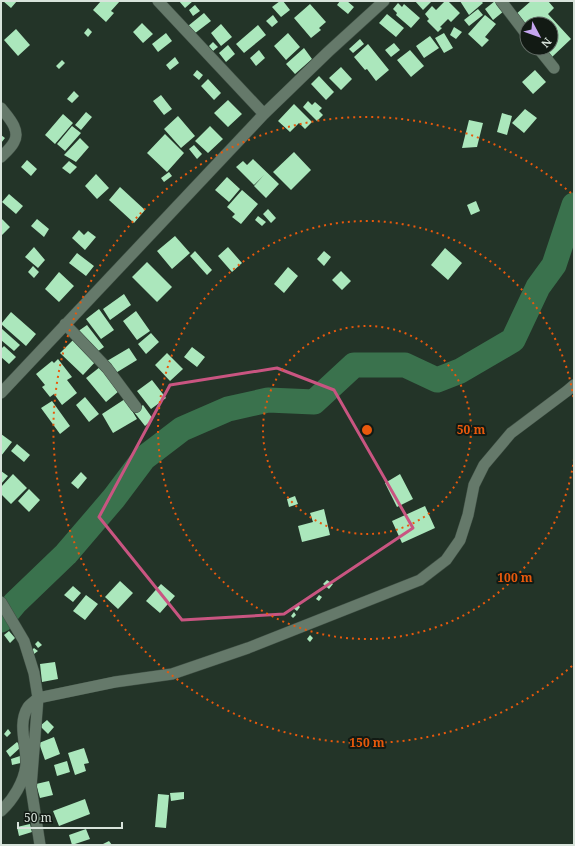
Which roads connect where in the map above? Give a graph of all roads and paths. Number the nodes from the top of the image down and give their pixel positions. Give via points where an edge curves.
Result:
1 (158, 1) edge
2 (384, 1) edge
3 (501, 1) edge
4 (519, 25) edge
5 (544, 56) edge
6 (554, 68) dead end
7 (1, 108) edge
8 (264, 114) junction
9 (1, 157) edge
10 (66, 324) junction
11 (574, 385) edge
12 (1, 394) edge
13 (136, 407) dead end
14 (1, 602) edge
15 (38, 698) junction
16 (1, 811) edge
17 (40, 845) edge

1 - 8 street
2 - 8 street
3 - 4 street
5 - 6 street
7 - 9 street via 11,120 16,133 14,142
8 - 10 street
10 - 12 street
10 - 13 street via 107,368
11 - 15 street via 511,433 484,466 474,485 460,540 446,560 420,580 248,648 172,674 115,682
14 - 15 street via 24,641 34,673
15 - 16 street via 28,706 23,722 26,766 20,785 9,804
15 - 17 street via 31,787

